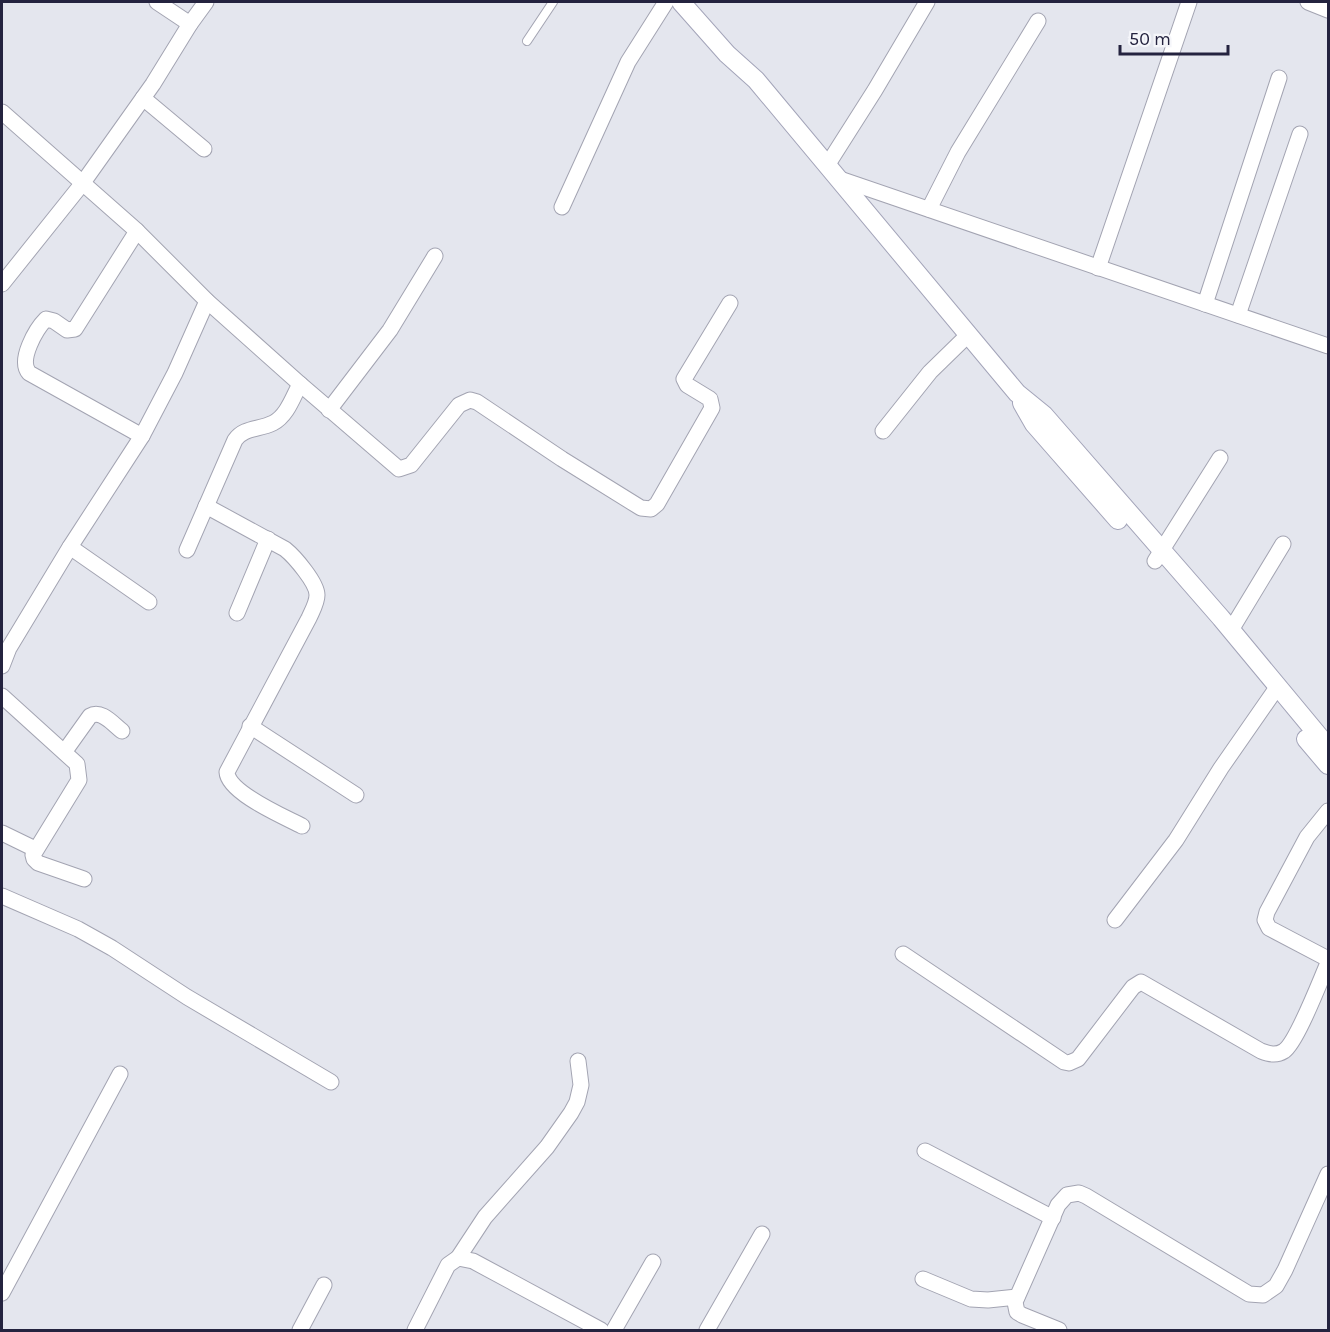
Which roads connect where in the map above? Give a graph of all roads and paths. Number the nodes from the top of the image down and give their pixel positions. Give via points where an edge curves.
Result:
1 (157, 2) edge
2 (206, 2) edge
3 (553, 2) edge
4 (666, 2) edge
5 (681, 2) edge
6 (697, 2) edge
7 (927, 2) edge
8 (1190, 2) edge
9 (1308, 2) edge
10 (1329, 10) edge
11 (1038, 21) dead end
12 (190, 24) junction
13 (527, 41) dead end
14 (1279, 78) dead end
15 (756, 80) junction
16 (143, 98) junction
17 (2, 112) edge
18 (1300, 134) dead end
19 (204, 149) dead end
20 (828, 164) junction
21 (840, 179) junction
22 (82, 184) junction
23 (562, 207) dead end
24 (929, 209) junction
25 (137, 231) junction
26 (435, 256) dead end
27 (1098, 268) junction
28 (2, 284) edge
29 (207, 301) junction
30 (730, 303) dead end
31 (1205, 304) junction
32 (1238, 315) junction
33 (969, 334) junction
34 (1329, 346) edge
35 (300, 384) junction
36 (329, 410) junction
37 (883, 431) dead end
38 (142, 436) junction
39 (1220, 458) dead end
40 (206, 506) junction
41 (268, 539) junction
42 (1282, 544) dead end
43 (70, 547) junction
44 (187, 550) dead end
45 (1158, 556) junction
46 (149, 602) dead end
47 (237, 613) dead end
48 (1231, 630) junction
49 (2, 666) edge
50 (1274, 691) junction
51 (2, 696) edge
52 (250, 726) junction
53 (122, 731) dead end
54 (1329, 747) edge
55 (65, 751) junction
56 (1329, 765) edge
57 (357, 795) dead end
58 (1329, 811) edge
59 (302, 826) dead end
60 (2, 833) edge
61 (36, 849) junction
62 (84, 879) dead end
63 (2, 896) edge
64 (1115, 920) dead end
65 (903, 954) dead end
66 (1329, 961) edge
67 (578, 1061) dead end
68 (120, 1074) dead end
69 (331, 1082) dead end
70 (925, 1151) dead end
71 (1329, 1174) edge
72 (1053, 1218) junction
73 (762, 1234) dead end
74 (458, 1258) junction
75 (653, 1262) dead end
76 (923, 1279) dead end
77 (324, 1285) dead end
78 (2, 1293) edge
79 (1017, 1297) junction
80 (300, 1330) edge
81 (414, 1330) edge
82 (601, 1330) edge
83 (614, 1330) edge
84 (707, 1330) edge
85 (1059, 1330) edge

1 - 12 street
2 - 12 street
3 - 13 lane
4 - 23 street via 628,62
5 - 15 street
6 - 15 street via 735,45
7 - 20 street
8 - 27 street
9 - 10 street
11 - 24 street via 958,152
12 - 16 street
14 - 31 street
15 - 20 street
16 - 19 street
16 - 22 street
17 - 22 street
18 - 32 street
20 - 21 street
21 - 24 street
21 - 33 street
22 - 25 street
22 - 28 street
24 - 27 street
25 - 29 street
25 - 38 street via 75,329 67,330 46,319 24,360 29,373
26 - 36 street via 390,330
27 - 31 street
29 - 35 street
29 - 38 street
30 - 36 street via 684,379 710,399 712,408 657,504 649,510 562,459 477,402 470,400 459,405 411,465 399,469
31 - 32 street
32 - 34 street
33 - 37 street via 930,372
33 - 45 street via 1017,393 1044,415
35 - 36 street
35 - 40 street via 278,420 237,437
38 - 43 street
39 - 45 street
40 - 41 street
40 - 44 street
41 - 47 street
41 - 52 street via 291,554 314,585 317,596
42 - 48 street
43 - 46 street
43 - 49 street
45 - 48 street
45 - 50 street
48 - 50 street
50 - 54 street
50 - 56 street
50 - 64 street via 1176,840
51 - 55 street
52 - 57 street
52 - 59 street via 228,769 228,780 245,795
53 - 55 street via 100,714 94,714
55 - 61 street via 77,764 79,780
58 - 66 street via 1307,837 1265,920 1269,928
60 - 61 street
61 - 62 street via 34,859 38,863
63 - 69 street via 87,933
65 - 66 street via 1069,1063 1078,1059 1133,987 1141,982 1261,1051 1280,1053 1295,1035
67 - 74 street via 581,1085 571,1113 547,1147 485,1217
68 - 78 street
70 - 72 street
71 - 72 street via 1286,1270 1276,1286 1263,1295 1249,1294 1079,1193 1062,1199
72 - 79 street
73 - 84 street
74 - 81 street via 448,1265
74 - 82 street via 473,1262
75 - 83 street
76 - 79 street via 978,1300
77 - 80 street
79 - 85 street via 1017,1312

